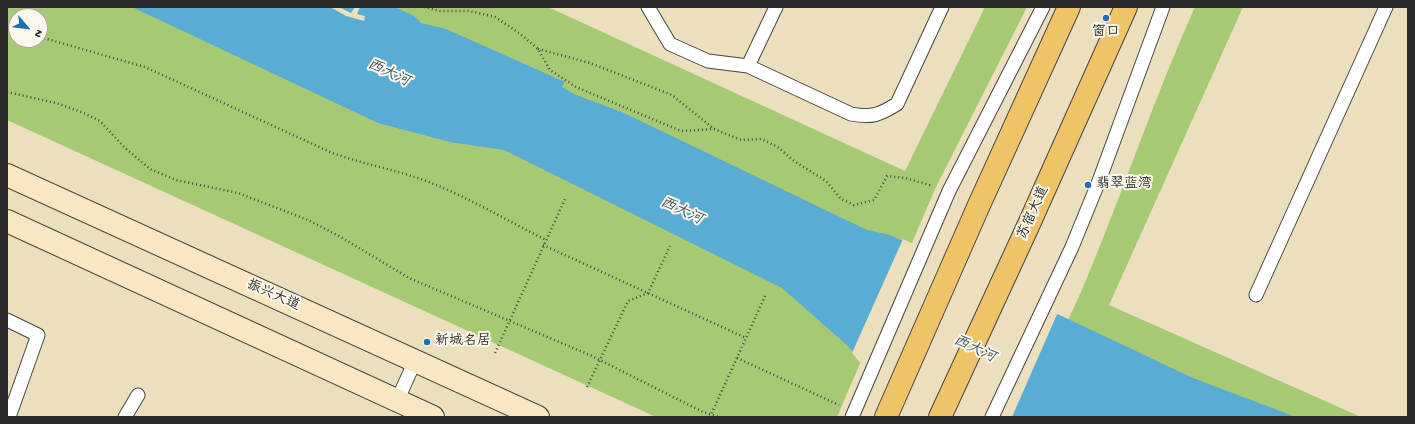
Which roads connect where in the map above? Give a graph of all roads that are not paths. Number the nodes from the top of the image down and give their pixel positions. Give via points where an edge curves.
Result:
1 (648, 7) edge
2 (776, 7) edge
3 (942, 7) edge
4 (1043, 7) edge
5 (1069, 7) edge
6 (1126, 7) edge
7 (1163, 7) edge
8 (1386, 7) edge
9 (748, 66) junction
10 (7, 175) edge
11 (7, 221) edge
12 (1256, 295) dead end
13 (7, 320) edge
14 (415, 361) junction
15 (138, 395) dead end
16 (397, 401) junction
17 (9, 417) edge
18 (125, 417) edge
19 (433, 417) edge
20 (538, 417) edge
21 (852, 417) edge
22 (886, 417) edge
23 (940, 417) edge
24 (992, 417) edge

1 - 9 lane via 670,44 708,61
2 - 9 lane
3 - 9 lane via 897,104 869,117 851,114
4 - 21 lane via 949,191
5 - 22 main road
6 - 23 main road, 苏宿大道 via 1030,224
7 - 24 lane via 1072,247
8 - 12 lane
10 - 14 main road, 振兴大道
11 - 16 main road
13 - 17 lane via 38,335
14 - 16 lane
14 - 20 main road, 振兴大道
15 - 18 lane
16 - 19 main road

